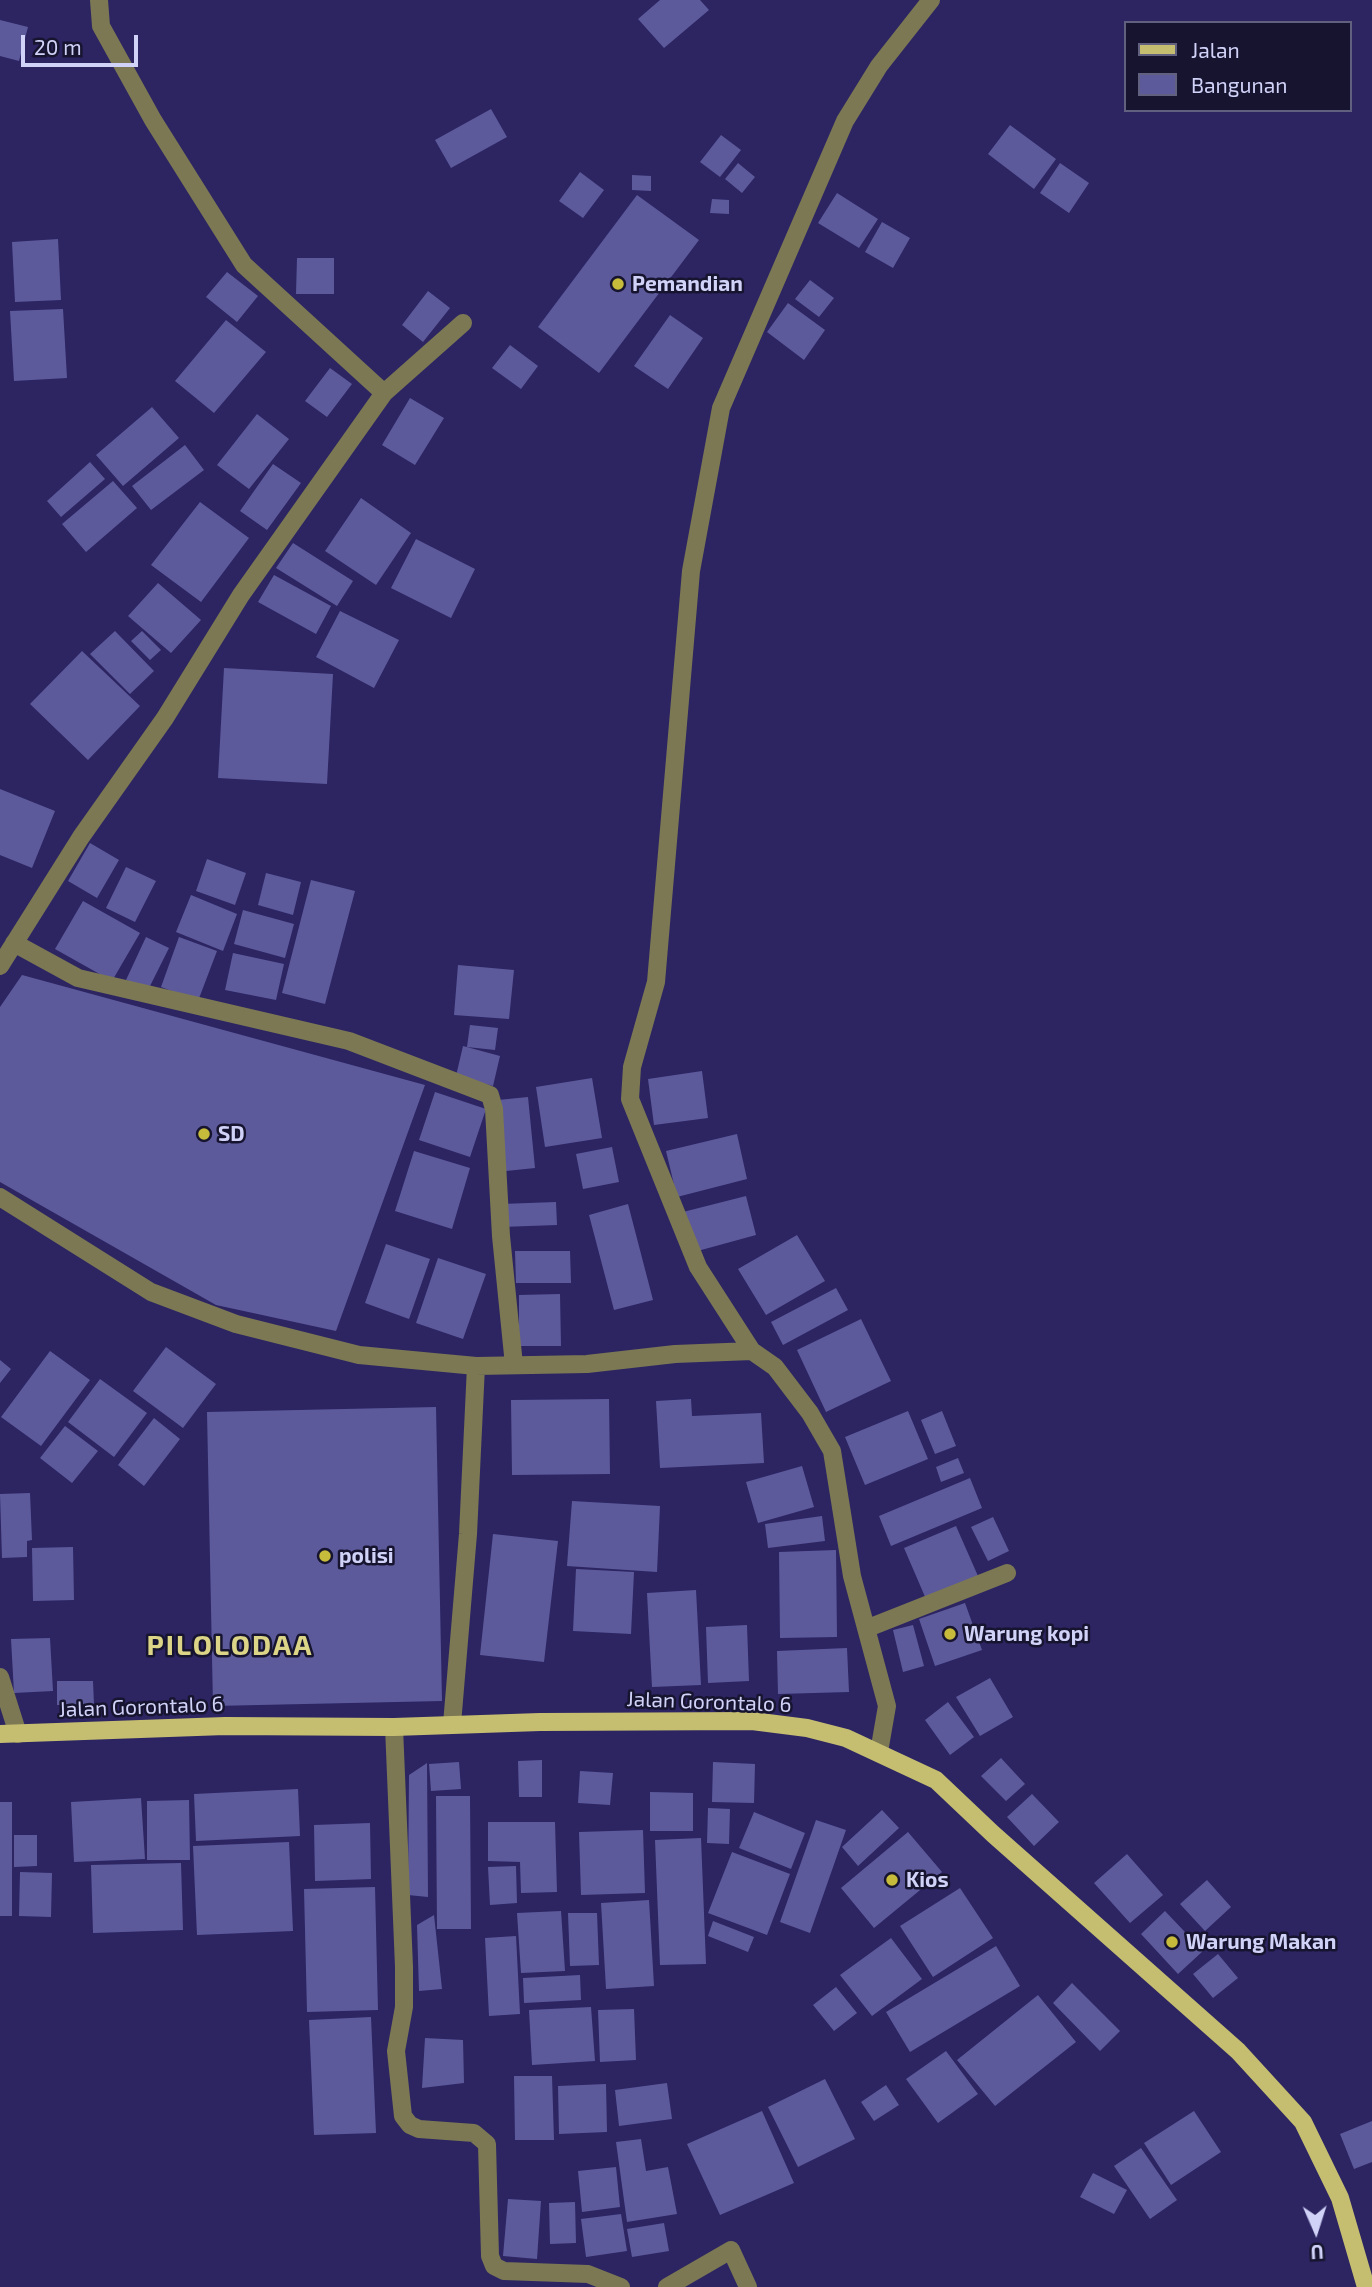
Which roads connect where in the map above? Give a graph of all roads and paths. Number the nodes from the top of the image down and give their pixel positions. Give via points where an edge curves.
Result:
1 (99, 0) edge
2 (931, 0) edge
3 (463, 323) dead end
4 (384, 393) junction
5 (14, 943) junction
6 (0, 966) edge
7 (0, 1197) edge
8 (752, 1351) junction
9 (514, 1365) junction
10 (476, 1366) junction
11 (1007, 1573) dead end
12 (868, 1628) junction
13 (0, 1677) edge
14 (452, 1724) junction
15 (394, 1727) junction
16 (9, 1734) edge
17 (879, 1752) junction
18 (621, 2287) edge
19 (667, 2287) edge
20 (748, 2287) edge
21 (1366, 2287) edge

1 - 4 street via 100,26 244,265
2 - 8 street via 879,66 845,121 721,408 691,571 656,982 632,1067 630,1099 698,1267
3 - 4 street
4 - 5 street via 242,595
5 - 6 street
5 - 9 street via 78,978 349,1041 490,1095
7 - 10 street via 151,1292 236,1324 359,1355
8 - 9 street
8 - 12 street via 775,1367 832,1451 852,1576
9 - 10 street
10 - 14 street
11 - 12 street
12 - 17 street via 887,1706
13 - 16 street
14 - 15 main road, Jalan Gorontalo 6
14 - 17 main road, Jalan Gorontalo 6 via 752,1721 807,1728
15 - 16 main road, Jalan Gorontalo 6 via 225,1726
15 - 18 street via 404,1966 404,2007 396,2051 403,2116 419,2129 474,2133 487,2144 494,2266 504,2271 588,2274
17 - 21 main road, Jalan Gorontalo 6 via 918,1769 952,1793 1238,2051 1303,2122 1340,2198
19 - 20 street via 731,2250

